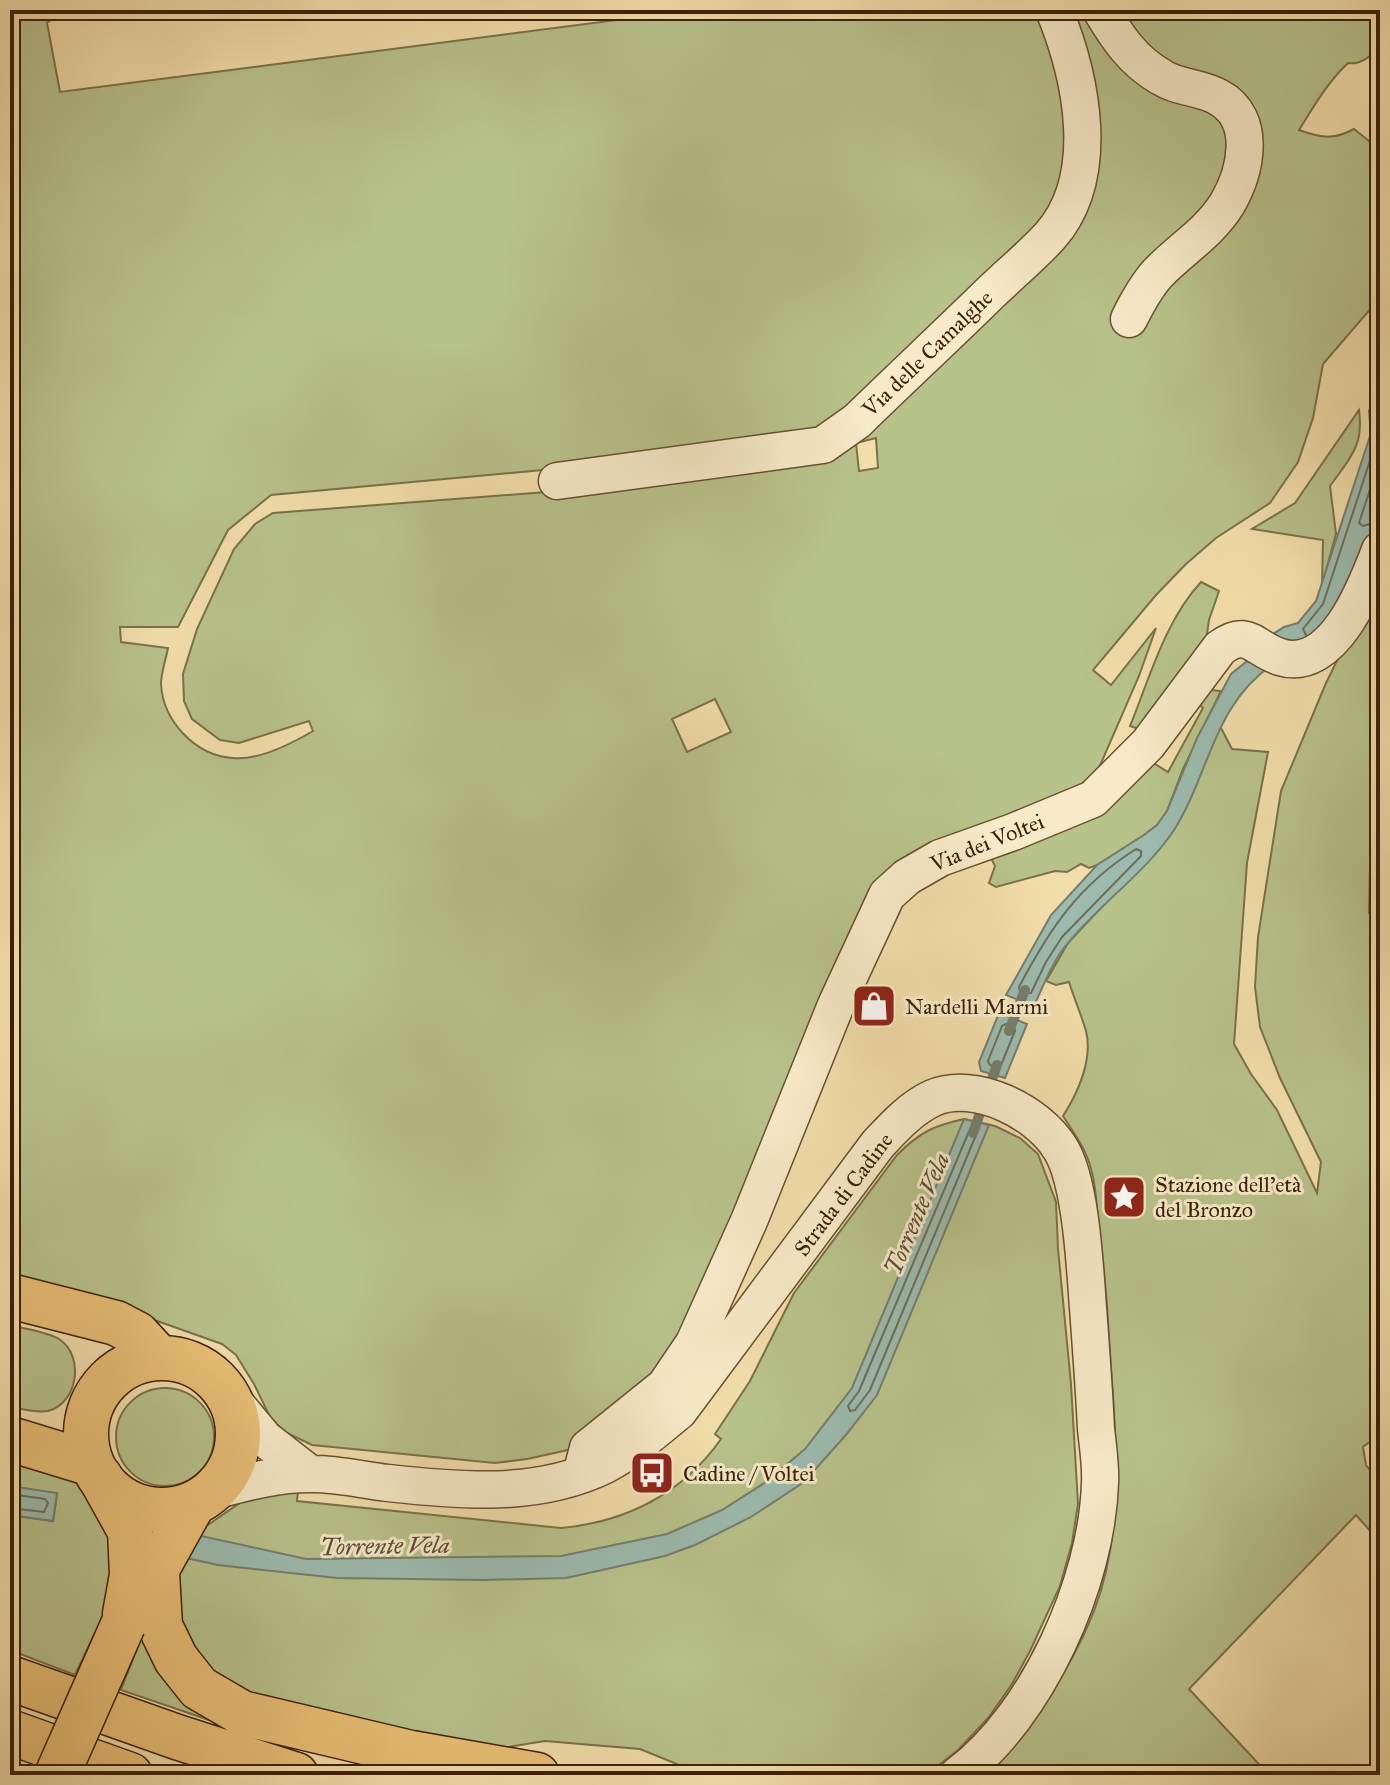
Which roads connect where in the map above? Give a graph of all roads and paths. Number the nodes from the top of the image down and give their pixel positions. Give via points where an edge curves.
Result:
1 (1054, 10) edge
2 (1101, 10) edge
3 (1129, 319) dead end
4 (557, 481) dead end
5 (1380, 550) edge
6 (10, 1296) edge
7 (57, 1308) junction
8 (159, 1358) junction
9 (98, 1396) junction
10 (230, 1397) junction
11 (14, 1440) edge
12 (96, 1470) junction
13 (310, 1474) junction
14 (581, 1475) junction
15 (203, 1497) junction
16 (157, 1573) junction
17 (123, 1625) junction
18 (10, 1678) edge
19 (10, 1732) edge
20 (57, 1775) edge
21 (130, 1775) edge
22 (296, 1775) edge
23 (537, 1775) edge
24 (958, 1775) edge

1 - 4 street, Via delle Camalghe via 1070,48 1082,113 1075,190 1052,234 890,390 823,445
2 - 3 street via 1140,63 1163,79 1216,95 1233,107 1246,149 1243,171 1227,204 1206,232 1158,274
5 - 14 street, Via dei Voltei via 1361,597 1327,645 1310,658 1294,660 1232,638 1148,744 1093,799 940,858 887,895 694,1343 665,1386 588,1448
6 - 7 main road
7 - 8 main road via 116,1323 137,1334
7 - 9 main road via 98,1353
8 - 9 main road via 121,1370
8 - 10 main road via 195,1365
9 - 11 main road via 61,1427
9 - 12 main road via 87,1426 88,1456
10 - 13 street via 265,1439
10 - 15 main road via 239,1435 236,1456 227,1474
11 - 12 main road
12 - 15 main road via 112,1491 140,1506 173,1509
12 - 17 main road via 130,1531 132,1575
13 - 14 street, Strada di Cadine via 460,1490 538,1485
13 - 15 street, Strada di Cadine via 262,1479
14 - 24 street, Strada di Cadine via 607,1464 679,1411 899,1121 948,1094 1018,1108 1045,1128 1062,1149 1076,1193 1100,1484 1090,1551 1069,1620 1044,1672 1012,1722
15 - 16 main road
16 - 17 main road
16 - 23 main road via 160,1626 176,1659 199,1688 242,1713 411,1753
17 - 20 main road, bridge
18 - 22 main road
19 - 21 main road

